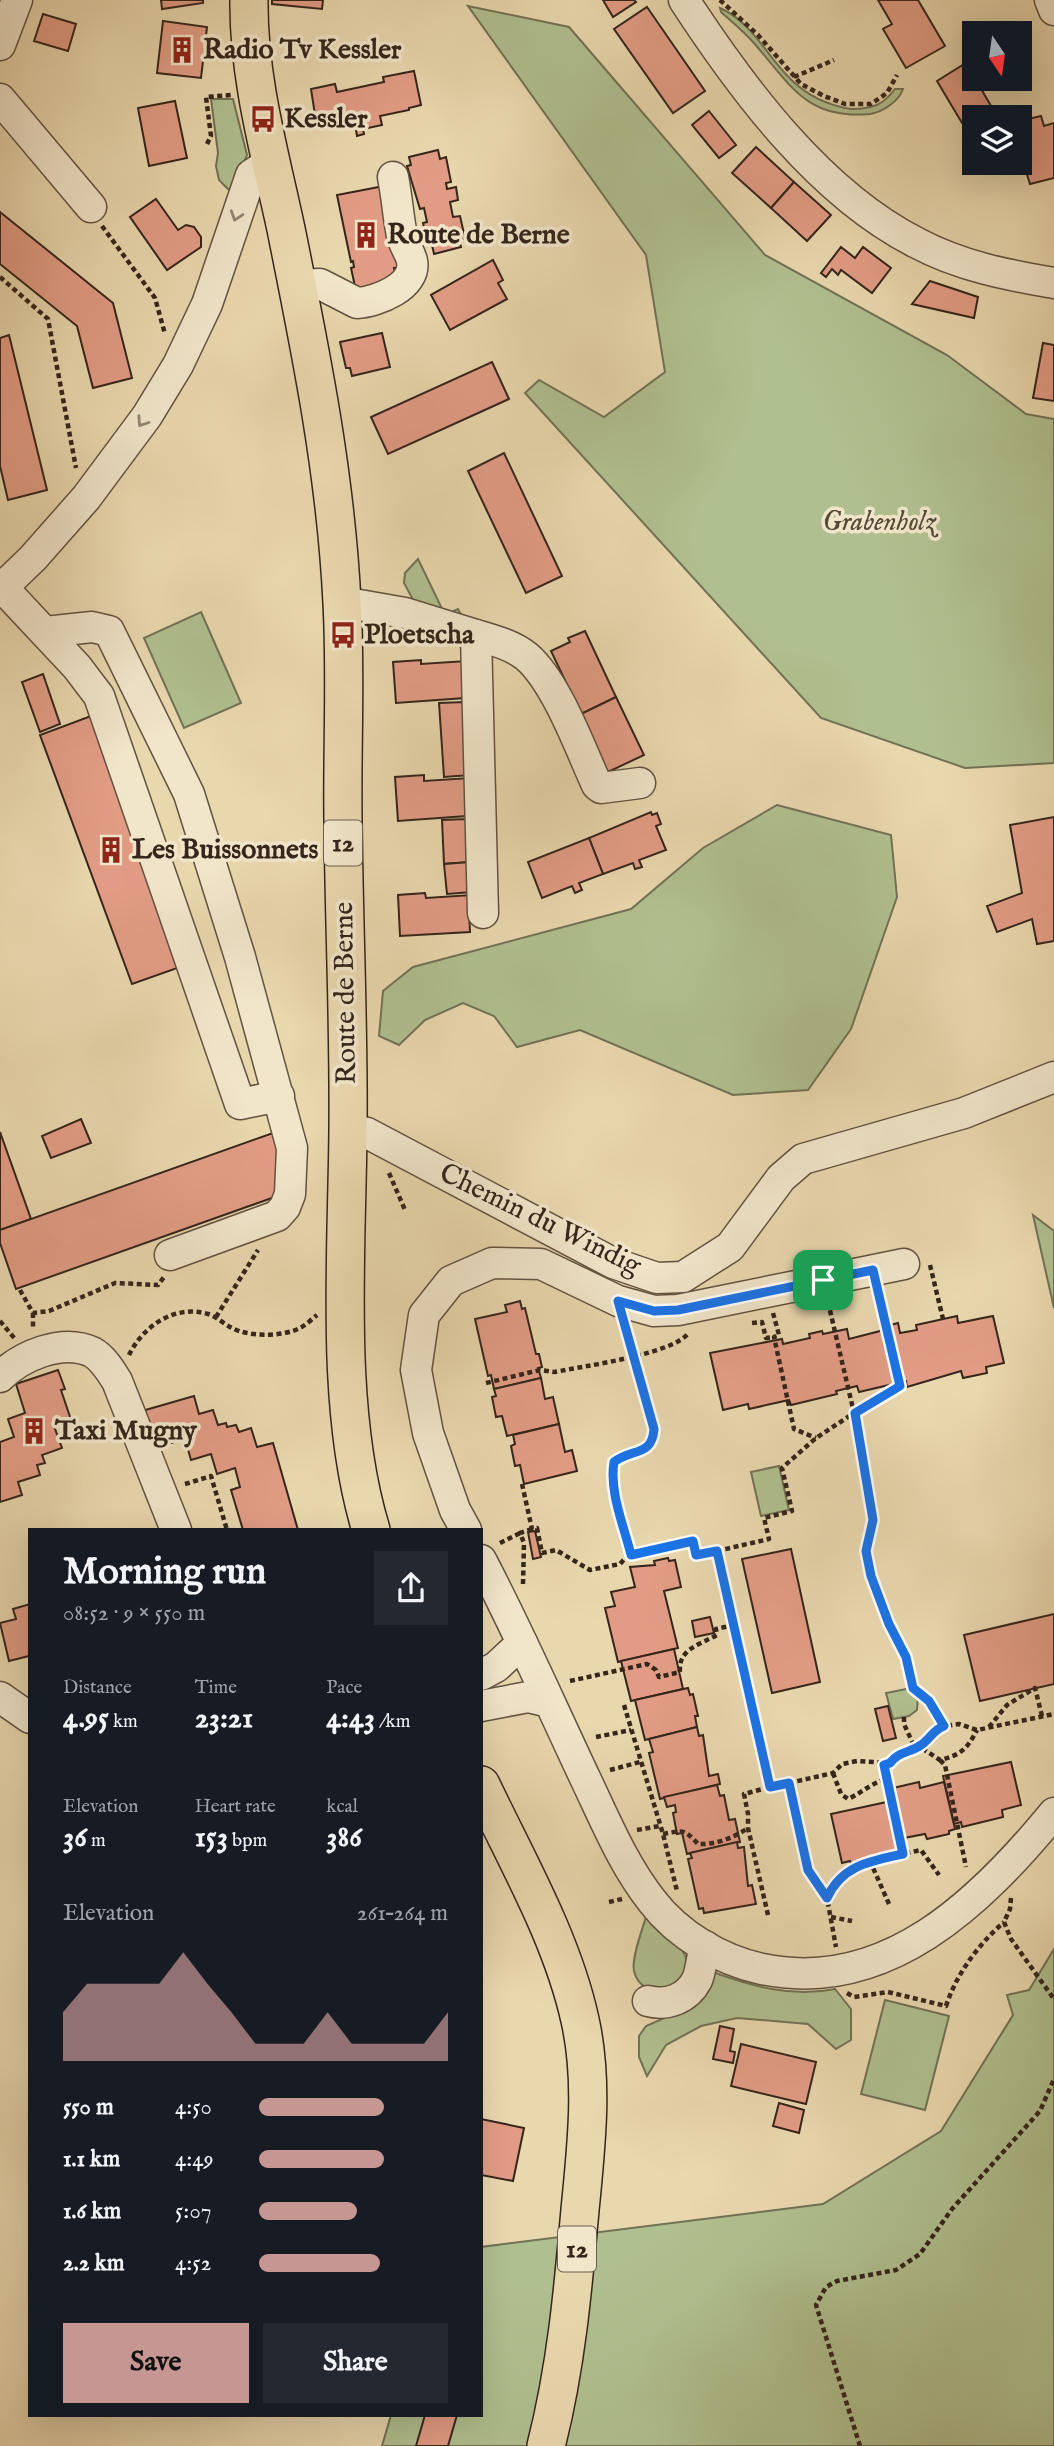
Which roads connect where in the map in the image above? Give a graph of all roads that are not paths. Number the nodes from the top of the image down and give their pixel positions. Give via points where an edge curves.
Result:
1 (17, 0) edge
2 (249, 0) edge
3 (684, 0) edge
4 (1050, 0) edge
5 (1054, 10) edge
6 (0, 45) edge
7 (0, 99) edge
8 (272, 161) junction
9 (393, 177) dead end
10 (91, 207) road end
11 (1054, 284) edge
12 (297, 285) junction
13 (1, 589) edge
14 (342, 602) junction
15 (45, 632) junction
16 (476, 635) junction
17 (640, 783) dead end
18 (483, 913) dead end
19 (240, 957) junction
20 (195, 969) junction
21 (1054, 1077) edge
22 (279, 1096) junction
23 (348, 1129) junction
24 (170, 1255) road end
25 (916, 1261) road end
26 (0, 1377) edge
27 (176, 1528) edge
28 (371, 1528) edge
29 (465, 1528) edge
30 (490, 1551) edge
31 (523, 1643) junction
32 (483, 1674) edge
33 (559, 1691) junction
34 (0, 1697) edge
35 (483, 1706) edge
36 (28, 1717) edge
37 (483, 1789) edge
38 (1054, 1813) edge
39 (705, 1946) junction
40 (648, 2001) dead end
41 (547, 2446) edge

1 - 6 street
2 - 8 main road, Route de Berne / 12 via 256,82
3 - 11 street via 768,117 864,208 949,258
4 - 5 street
7 - 10 street
8 - 12 main road, Route de Berne / 12
8 -> 13 street via 251,175 207,304 147,416 94,489
9 - 12 street via 403,241 412,260 408,279 394,290 357,303 320,284
12 - 14 main road, Route de Berne / 12 via 320,394
13 - 15 street
14 - 16 street via 405,613
14 - 23 main road, Route de Berne / 12
15 - 19 street via 92,626 109,631 189,794
15 - 20 street via 99,696
16 - 17 street via 524,655 540,670 597,785
16 - 18 street
19 - 20 street
19 - 22 street
20 - 22 street via 240,1104
21 - 23 street, Chemin du Windig via 928,1125 803,1158 781,1178 730,1247 683,1277 657,1278 613,1263 367,1133
22 - 24 street via 292,1148 285,1207 277,1216
23 - 28 main road, Route de Berne / 12 via 347,1371 353,1435
25 - 29 street via 678,1310 654,1311 618,1301 541,1264 492,1263 451,1281 424,1315 416,1370 428,1433
26 - 27 street via 24,1360 70,1346 92,1352 104,1362 171,1489
30 - 31 street
31 - 32 street
31 - 33 street
33 - 35 street
33 - 39 street via 626,1865 660,1912
34 - 36 street
37 - 41 main road, 12 via 551,1936 572,1990 585,2050 585,2154 571,2312
38 - 39 street via 1014,1862 931,1932 858,1968 822,1974 778,1972 737,1964
39 - 40 street via 697,1980 679,2000

